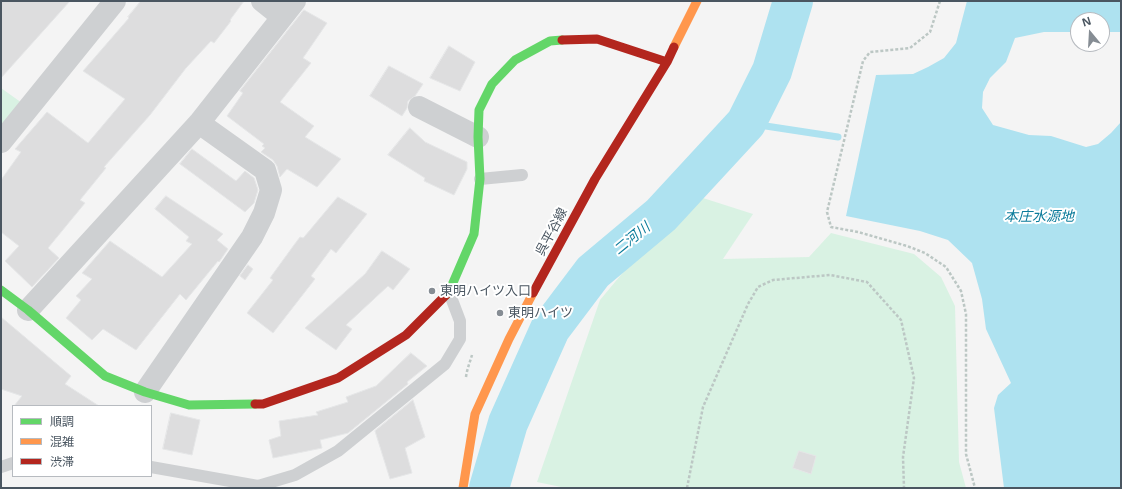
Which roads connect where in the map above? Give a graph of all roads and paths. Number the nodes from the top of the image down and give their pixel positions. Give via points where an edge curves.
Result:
1 (115, 1) edge
2 (262, 1) edge
3 (697, 1) edge
4 (940, 1) edge
5 (288, 9) edge
6 (667, 62) junction
7 (418, 107) dead end
8 (199, 123) junction
9 (478, 136) junction
10 (1, 142) edge
11 (522, 175) dead end
12 (480, 179) junction
13 (1, 290) edge
14 (449, 292) junction
15 (28, 310) junction
16 (145, 392) junction
17 (12, 463) edge
18 (1, 467) edge
19 (152, 467) edge
20 (463, 488) edge
21 (687, 488) edge
22 (904, 488) edge
23 (975, 488) edge

1 - 10 street
2 - 5 street
3 - 6 street, 呉平谷線
4 - 23 path via 930,32 910,48 870,52 863,61 827,212 831,226 926,253 946,267 961,291 966,314 966,454
5 - 8 street
6 - 9 street via 598,39 550,41 515,60 492,84 479,110
6 - 20 street, 呉平谷線 via 595,179 509,339 475,414
7 - 9 street
8 - 15 street
8 - 16 street via 265,170 271,190 264,213 252,237
9 - 12 street
11 - 12 lane
12 - 14 street via 474,234
13 - 15 street
14 - 16 street via 406,335 338,378 263,404 188,405
14 - 19 lane via 460,321 460,339 444,364 338,451 295,475 258,486
15 - 16 street via 105,376
17 - 18 lane
21 - 22 path via 703,407 748,304 758,287 773,280 830,275 867,282 901,320 914,378 903,457

